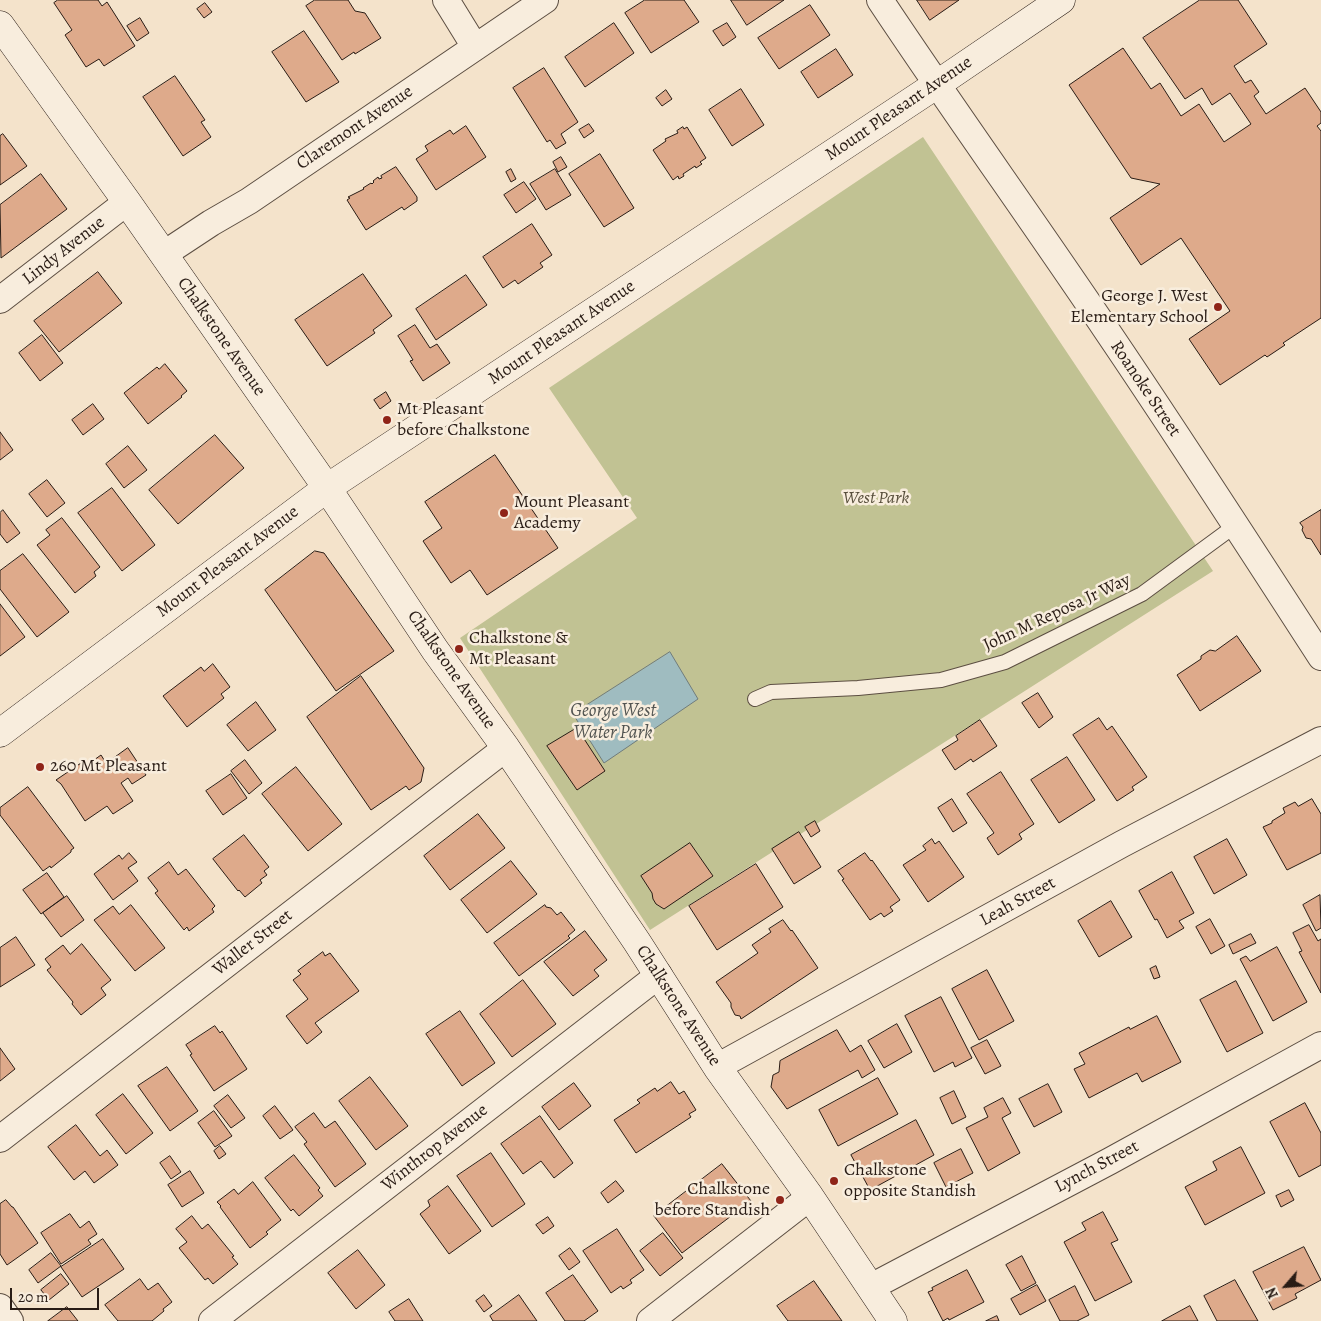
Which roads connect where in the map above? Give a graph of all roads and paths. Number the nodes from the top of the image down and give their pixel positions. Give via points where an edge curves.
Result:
1 (446, 0) edge
2 (545, 0) edge
3 (880, 0) edge
4 (1060, 0) edge
5 (0, 25) edge
6 (475, 47) junction
7 (936, 85) junction
8 (127, 202) junction
9 (164, 254) junction
10 (0, 300) edge
11 (327, 488) junction
12 (1236, 525) junction
13 (1321, 657) edge
14 (755, 699) dead end
15 (0, 733) edge
16 (1321, 740) edge
17 (506, 748) junction
18 (659, 975) junction
19 (1321, 1045) edge
20 (717, 1067) junction
21 (0, 1139) edge
22 (810, 1197) junction
23 (871, 1287) junction
24 (0, 1307) edge
25 (10, 1321) edge
26 (212, 1321) edge
27 (650, 1321) edge
28 (893, 1321) edge

1 - 6 street
2 - 6 street, Claremont Avenue
3 - 7 street, Roanoke Street
4 - 7 main road, Mount Pleasant Avenue
5 - 8 main road, Chalkstone Avenue
6 - 9 street, Claremont Avenue
7 - 11 main road, Mount Pleasant Avenue
7 - 12 street, Roanoke Street via 1105,328
8 - 9 main road, Chalkstone Avenue
8 - 10 street, Lindy Avenue
9 - 11 main road, Chalkstone Avenue
11 - 15 main road, Mount Pleasant Avenue
11 - 17 main road, Chalkstone Avenue via 435,650
12 - 13 street, Roanoke Street
12 - 14 lane, John M Reposa Jr Way via 1142,594 1005,662 942,680 771,692
16 - 20 street, Leah Street via 1122,844
17 - 18 main road, Chalkstone Avenue
17 - 21 street, Waller Street
18 - 20 main road, Chalkstone Avenue
18 - 26 street, Winthrop Avenue
19 - 23 street, Lynch Street
20 - 22 main road, Chalkstone Avenue
22 - 23 main road, Chalkstone Avenue
22 - 27 street
23 - 28 main road, Chalkstone Avenue
24 - 25 street

